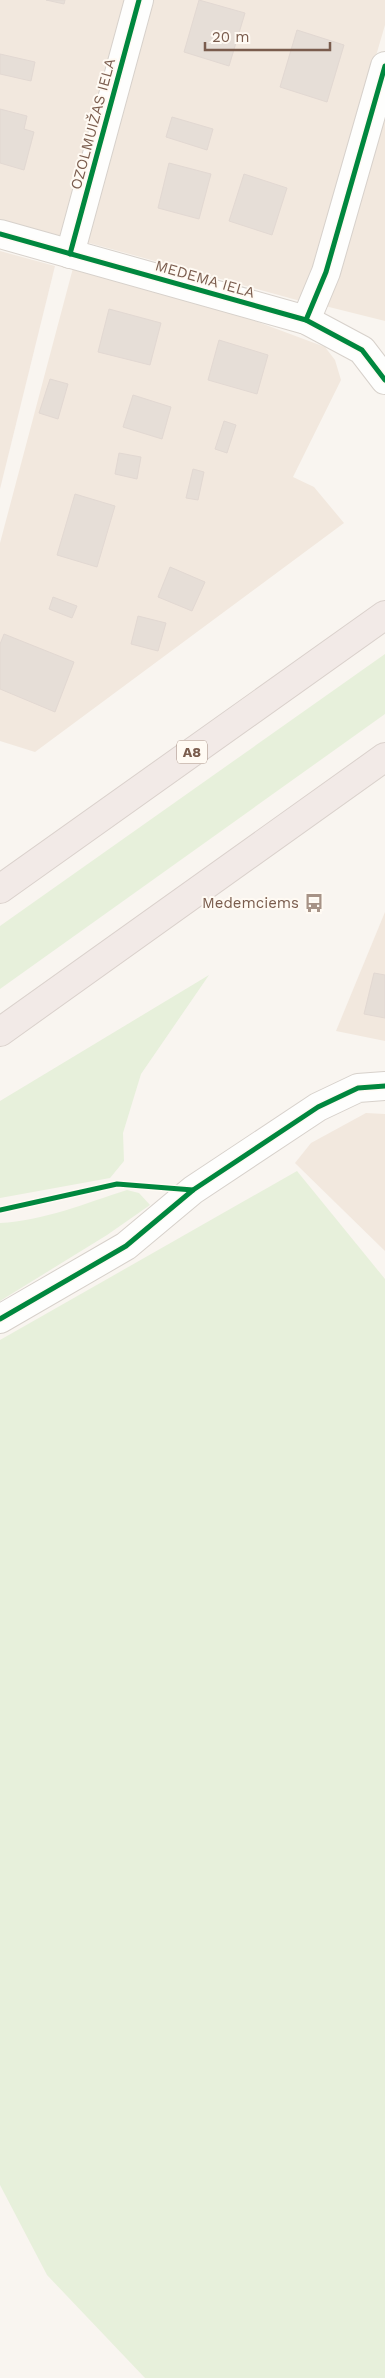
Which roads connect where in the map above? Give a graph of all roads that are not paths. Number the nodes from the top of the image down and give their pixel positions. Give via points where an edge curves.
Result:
1 (139, 0) edge
2 (385, 66) edge
3 (0, 234) edge
4 (70, 254) junction
5 (306, 320) junction
6 (385, 380) edge
7 (385, 615) edge
8 (385, 757) edge
9 (0, 889) edge
10 (0, 1032) edge
11 (385, 1086) edge
12 (0, 1320) edge

1 - 4 street, OZOLMUIŽAS IELA
2 - 5 street via 326,272
3 - 4 street, MEDEMA IELA
4 - 5 street, MEDEMA IELA
5 - 6 street, MEDEMA IELA via 362,350
7 - 9 highway, A8
8 - 10 highway
11 - 12 street via 358,1088 318,1107 193,1190 126,1246

